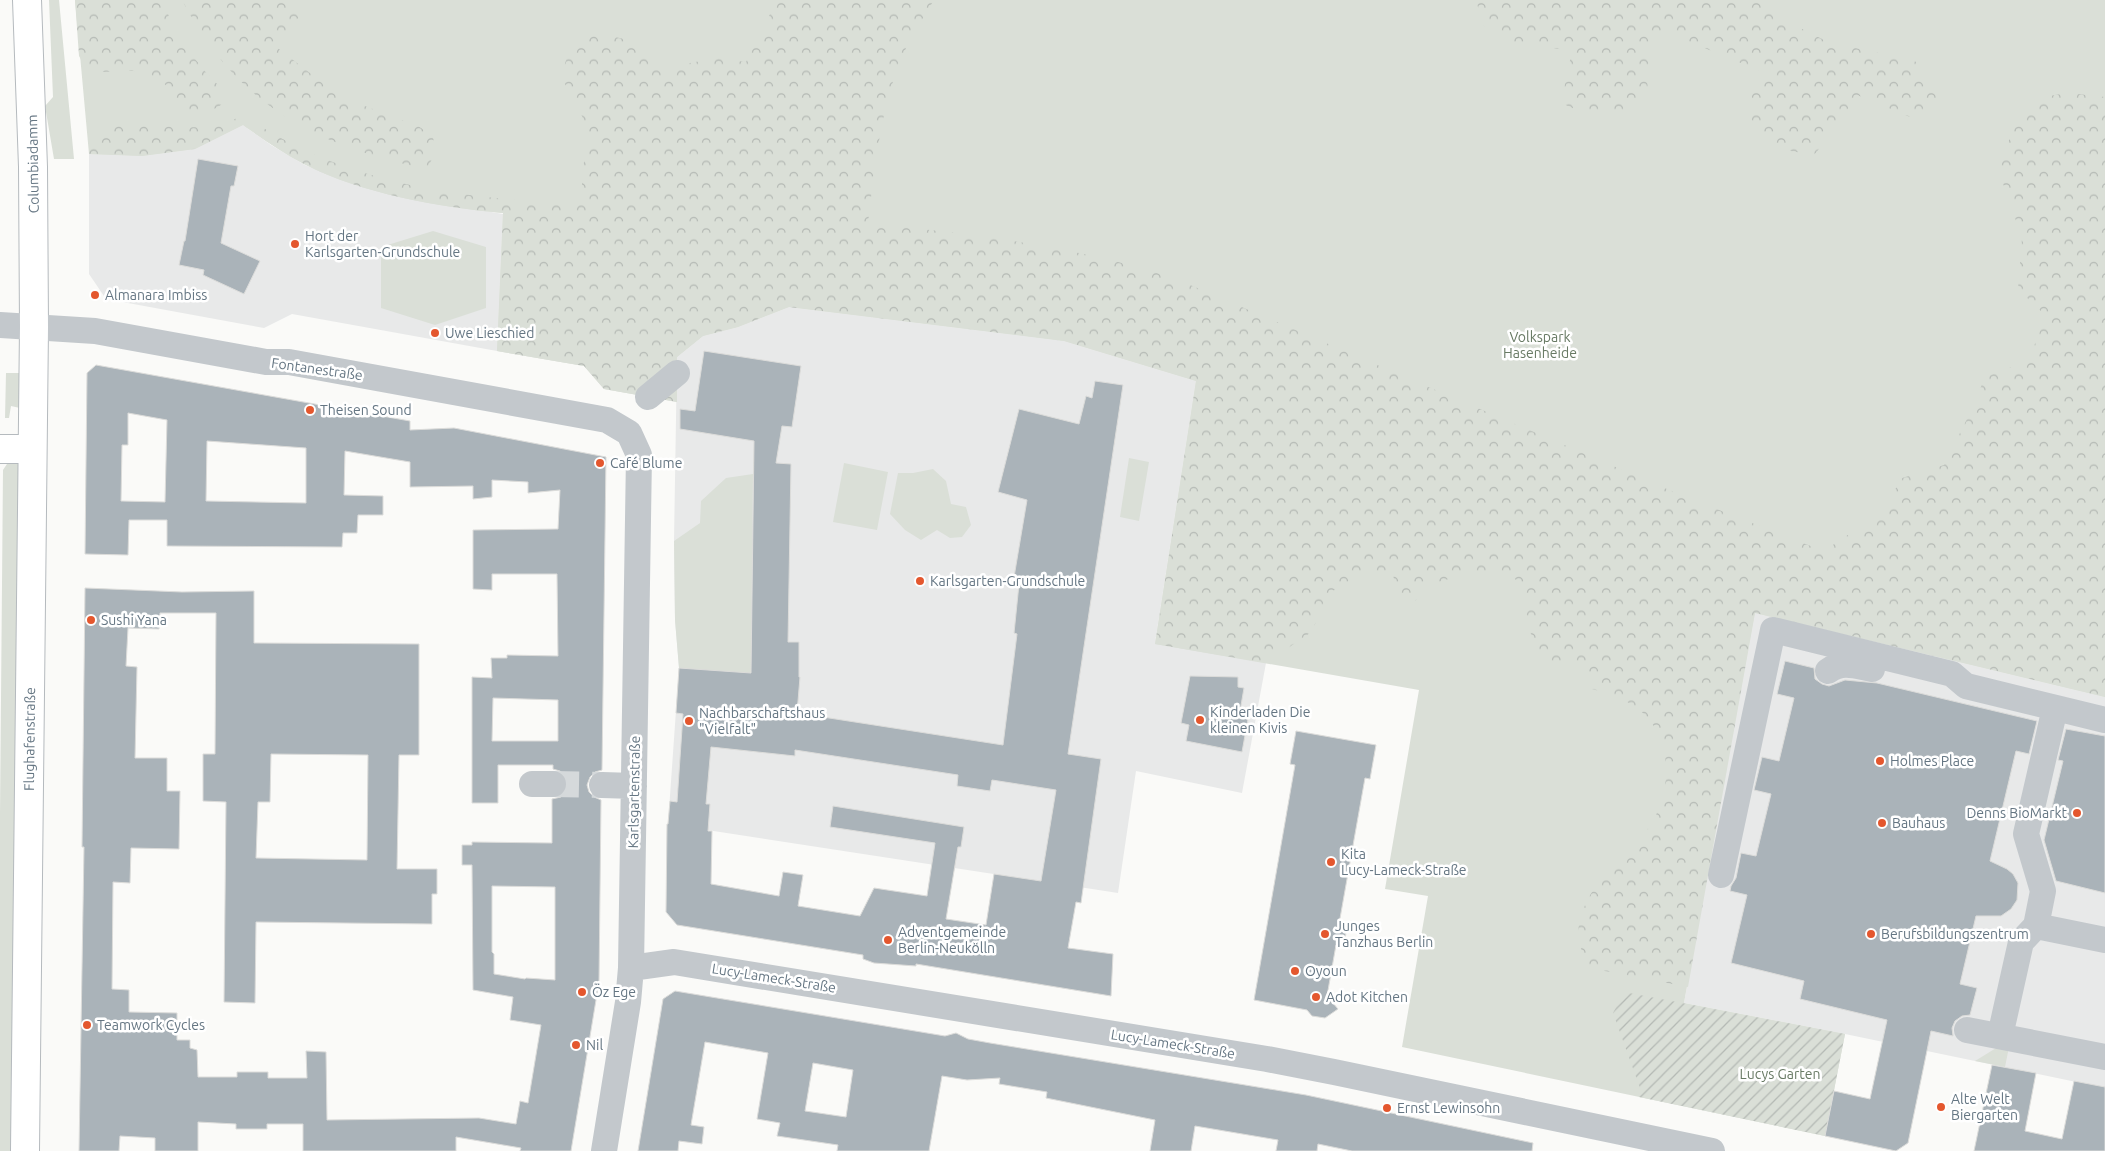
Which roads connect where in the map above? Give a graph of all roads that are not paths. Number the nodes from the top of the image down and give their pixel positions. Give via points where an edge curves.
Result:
1 (27, 0) edge
2 (0, 325) edge
3 (34, 327) junction
4 (677, 373) dead end
5 (648, 397) dead end
6 (629, 433) joint
7 (0, 449) edge
8 (32, 450) junction
9 (1828, 672) dead end
10 (1966, 686) junction
11 (2055, 708) junction
12 (2105, 720) edge
13 (602, 785) tunnel mouth
14 (634, 786) junction
15 (1721, 875) dead end
16 (2036, 926) junction
17 (2105, 940) edge
18 (631, 968) junction
19 (1967, 1030) dead end
20 (2000, 1036) junction
21 (2105, 1057) edge
22 (25, 1151) edge
23 (604, 1151) edge
24 (1712, 1151) edge

1 - 3 main road, Columbiadamm via 33,141
2 - 3 street, Fontanestraße
3 - 6 street, Fontanestraße via 95,332 266,362 289,362 607,420
3 - 8 main road, Flughafenstraße
4 - 5 street
6 - 14 street, Karlsgartenstraße via 639,455
7 - 8 main road
8 - 22 main road, Flughafenstraße
9 - 10 street via 1845,664 1950,687
10 - 11 street
10 - 15 street via 1952,674 1773,630
11 - 12 street
11 - 16 street via 2026,834 2043,891
13 - 14 street
14 - 18 street, Karlsgartenstraße
16 - 17 street
16 - 20 street via 2021,942
18 - 23 street, Karlsgartenstraße
18 - 24 street, Lucy-Lameck-Straße via 674,962 1267,1059
19 - 20 street
20 - 21 street

